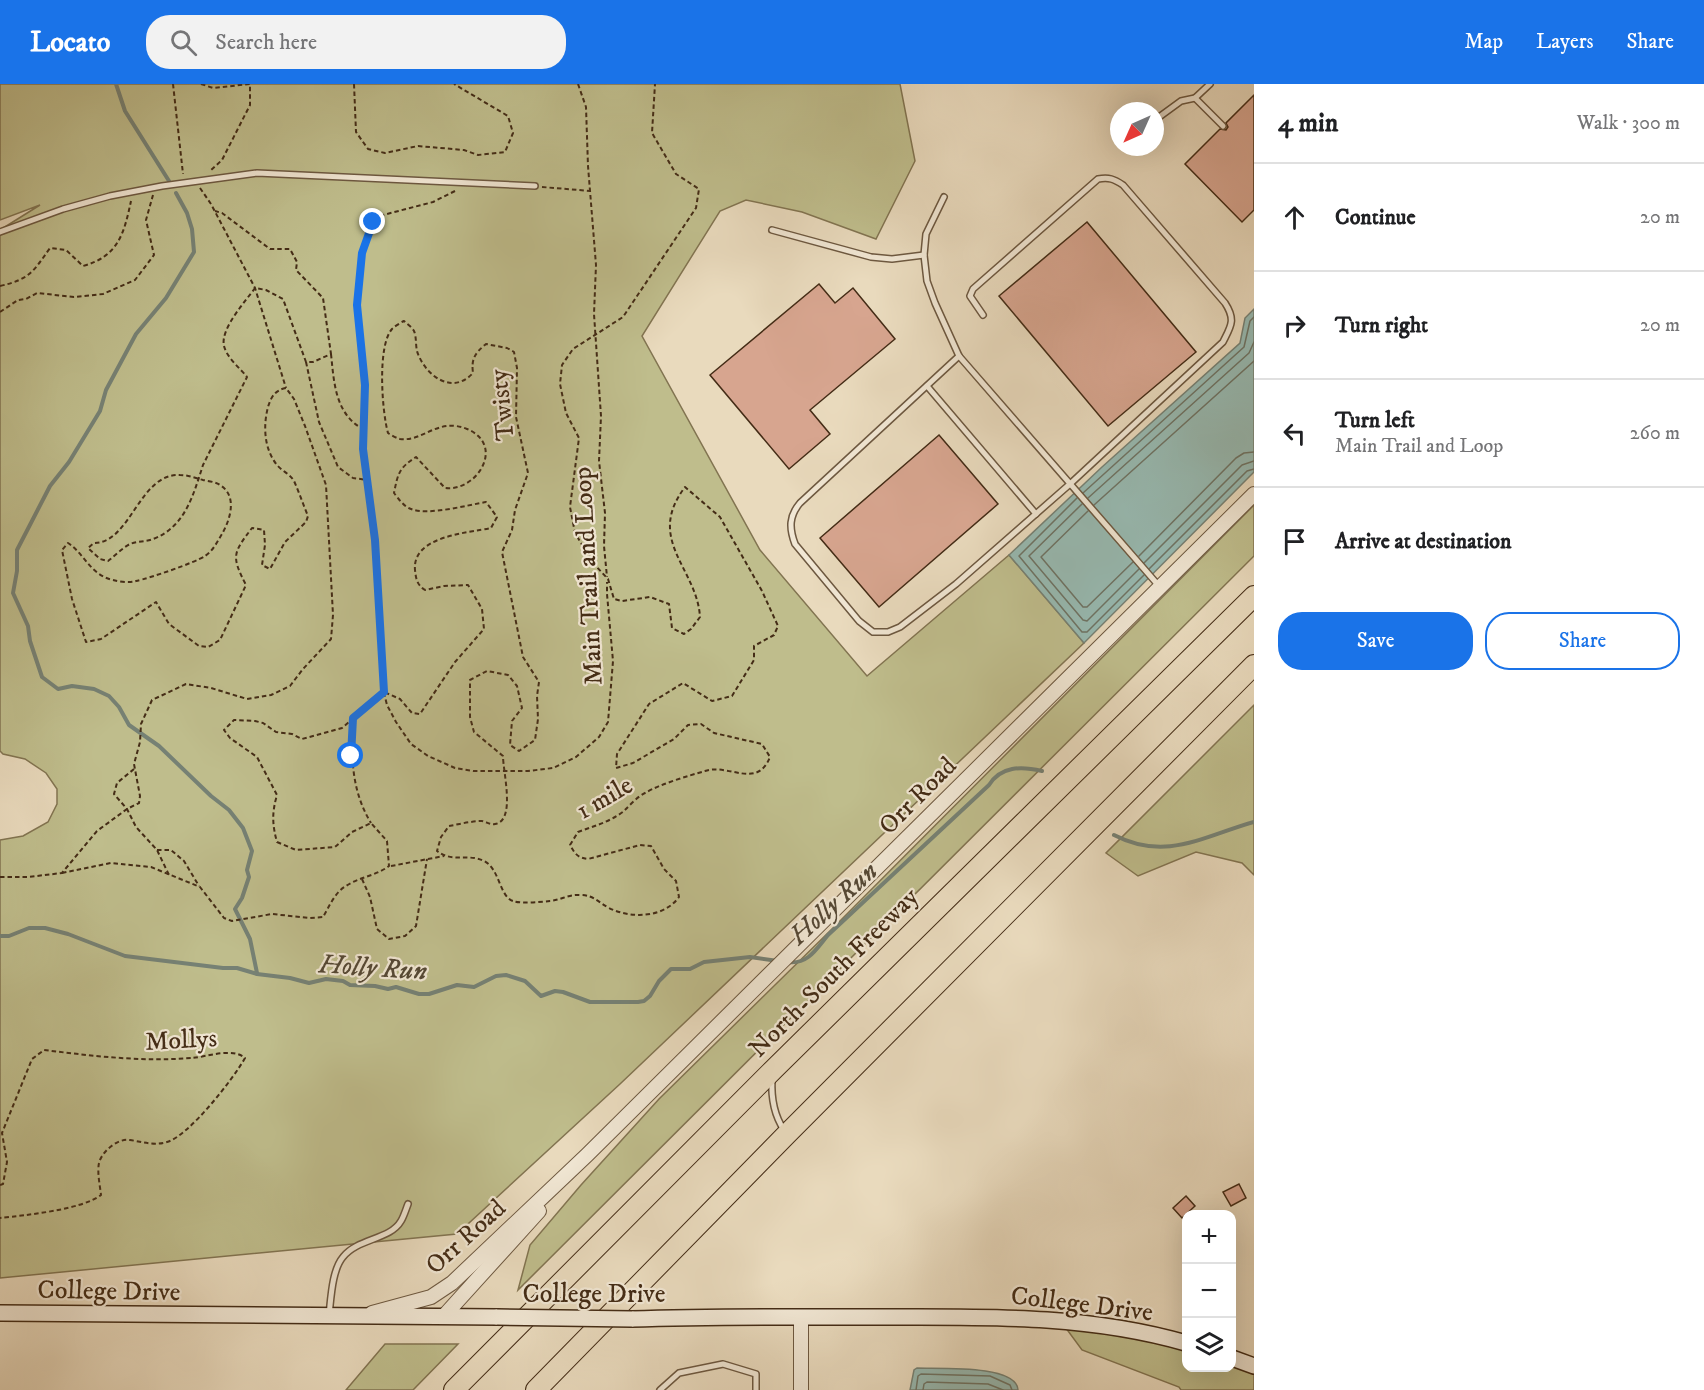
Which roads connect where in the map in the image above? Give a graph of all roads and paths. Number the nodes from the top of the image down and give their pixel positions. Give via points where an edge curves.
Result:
1 (173, 84) edge
2 (201, 84) edge
3 (354, 84) edge
4 (454, 84) edge
5 (578, 84) edge
6 (656, 84) edge
7 (1210, 84) edge
8 (1195, 98) junction
9 (1164, 113) edge
10 (1223, 126) dead end
11 (207, 173) dead end
12 (191, 175) dead end
13 (198, 181) junction
14 (535, 186) joint
15 (155, 188) junction
16 (462, 190) dead end
17 (590, 191) junction
18 (132, 192) junction
19 (944, 197) dead end
20 (215, 212) junction
21 (772, 230) dead end
22 (0, 232) edge
23 (924, 255) junction
24 (0, 286) edge
25 (255, 288) junction
26 (0, 312) edge
27 (983, 315) dead end
28 (595, 337) junction
29 (331, 354) junction
30 (959, 356) junction
31 (306, 362) junction
32 (927, 386) junction
33 (286, 388) junction
34 (363, 429) junction
35 (199, 479) junction
36 (368, 480) junction
37 (1070, 484) junction
38 (1254, 494) edge
39 (1036, 514) junction
40 (608, 579) junction
41 (1160, 588) junction
42 (1254, 597) edge
43 (1254, 665) edge
44 (384, 692) junction
45 (353, 718) junction
46 (134, 770) junction
47 (503, 771) junction
48 (127, 809) junction
49 (371, 823) junction
50 (157, 850) junction
51 (444, 856) junction
52 (427, 859) junction
53 (389, 866) junction
54 (62, 873) junction
55 (169, 875) junction
56 (0, 877) edge
57 (362, 879) junction
58 (200, 887) junction
59 (773, 1070) junction
60 (787, 1134) junction
61 (587, 1155) junction
62 (0, 1185) edge
63 (408, 1203) dead end
64 (0, 1218) edge
65 (0, 1313) edge
66 (329, 1317) junction
67 (355, 1317) junction
68 (443, 1317) junction
69 (801, 1317) junction
70 (1182, 1342) edge
71 (1236, 1359) edge
72 (1254, 1366) edge
73 (454, 1390) edge
74 (536, 1390) edge
75 (660, 1390) edge
76 (756, 1390) edge
77 (801, 1390) edge

1 - 12 path via 183,176
2 - 11 path via 213,88 250,84 250,105 222,160
3 - 4 path via 356,132 368,149 385,153 418,146 478,155 505,152 513,133 508,116
5 - 17 path, Main Trail and Loop via 586,107
6 - 28 path via 652,133 676,174 699,189 696,208 623,317
7 - 8 lane
8 - 9 lane via 1181,101
8 - 10 lane
13 - 14 lane via 257,173
13 - 15 lane
13 - 20 path
14 - 17 path
15 - 18 lane
15 - 26 path via 146,220 154,255 135,280 104,294 74,297 37,293
16 - 34 path, Main Trail and Loop via 383,215 373,222 362,253 357,305 365,385
17 - 28 path, Main Trail and Loop via 596,265
18 - 22 lane via 63,209
18 - 24 path via 125,231 108,255 83,266 66,250 50,248 30,275
19 - 23 lane via 926,234
20 - 25 path
20 - 29 path via 222,213 270,249 290,249 297,262 296,270 323,298
21 - 23 lane via 871,257
23 - 30 lane via 927,281
25 - 31 path via 283,299
25 - 33 path
25 - 35 path via 226,328 224,346 247,377
27 - 37 lane via 970,296 973,289 1098,179 1107,177 1123,185 1232,314 1232,325 1223,342
28 - 40 path, Main Trail and Loop
28 - 40 path via 573,349 562,365 560,384 566,413 579,438 570,507 575,533
29 - 31 path
29 - 34 path via 336,395 346,416
30 - 32 lane
30 - 37 lane
31 - 36 path via 319,422 338,467 353,478
32 - 39 lane
32 - 39 lane via 792,513 790,532 795,544 859,621 878,633 900,627
33 - 35 path via 280,389 270,401 265,436 277,464 292,478 308,516 285,542 270,569 262,565 264,530 252,528 236,549 237,568 246,585 220,640 208,647 199,646 169,624 156,602 101,639 86,642 72,599 63,550 68,543 98,573 113,580 134,582 205,556 227,525 232,507 228,492 219,484
33 - 46 path via 294,399 326,485 331,639 290,686 271,695 247,699 186,684 152,700 141,724
34 - 36 path, Main Trail and Loop
35 - 35 path via 176,527 153,539 130,544 108,561 88,548 112,536 159,482 182,475
36 - 44 path, Main Trail and Loop
37 - 39 lane
37 - 41 lane
38 - 41 street, Orr Road
40 - 47 path, Main Trail and Loop via 613,661 608,722 599,737 553,768
40 - 51 path, 1 mile via 614,599 650,597 669,604 672,628 684,634 700,617 699,605 670,536 676,498 685,487 720,517 778,626 774,636 754,646 754,660 732,696 712,701 682,683 649,704 617,754 616,768 674,739 688,725 700,724 714,734 762,744 770,757 766,766 758,773 747,774 709,770 644,793 604,824 578,832 570,845 580,858 651,846 676,881 679,897 675,903 642,917 610,909 591,895 514,901 504,893 496,872 485,861
41 - 61 street, Orr Road
42 - 59 highway, North-South Freeway
43 - 60 highway
44 - 45 path
44 - 47 path, Main Trail and Loop via 387,705 411,744 428,756 455,768
44 - 47 path, Twisty via 400,699 412,713 420,714 455,662 484,629 482,609 468,585 425,590 416,580 415,565 428,543 491,528 496,517 486,502 434,512 411,510 394,493 403,466 416,457 445,488 452,489 475,477 486,461 486,447 476,433 464,427 439,426 415,437 399,439 388,433 382,393 385,346 391,330 404,321 413,329 418,354 435,379 445,383 467,379 473,373 476,352 486,344 513,352 517,368 516,417 528,473 502,552 524,657 539,682 535,740 519,752 510,745 512,721 522,708 517,686 508,675 487,671 470,681 474,732 503,756
45 - 49 path via 354,780
45 - 49 path via 342,728 302,739 246,720 234,720 224,730 257,757 277,795 272,825 277,842 296,850 334,847
46 - 48 path via 139,803
46 - 48 path via 117,783 114,794
47 - 51 path via 508,805 505,819 492,825 482,821 449,826 436,851
48 - 50 path via 136,827
48 - 54 path via 97,831
49 - 53 path via 387,841
50 - 55 path
50 - 58 path via 171,850 184,861
51 - 52 path
52 - 53 path
52 - 57 path via 416,926 405,936 389,939 377,929
53 - 57 path
54 - 55 path via 111,863 151,867
54 - 56 path
55 - 58 path
57 - 58 path via 345,886 323,917 310,918 272,914 232,921 224,918
59 - 60 lane via 774,1106
59 - 73 highway, North-South Freeway
60 - 74 highway
61 - 67 street, Orr Road via 442,1291
61 - 68 street, Orr Road
62 - 64 path, Mollys via 7,1162 2,1133 32,1059 44,1050 140,1060 227,1053 245,1058 186,1132 168,1142 148,1144 127,1139 109,1147 99,1163 101,1195 93,1201
63 - 66 lane via 392,1232 355,1246 342,1258 333,1284
65 - 66 main road, College Drive
66 - 67 main road, College Drive
67 - 68 main road, College Drive
68 - 69 main road, College Drive, bridge
69 - 70 main road, College Drive via 1018,1317 1108,1325
69 - 77 street
71 - 72 main road
75 - 76 lane via 679,1373 723,1364 756,1374

